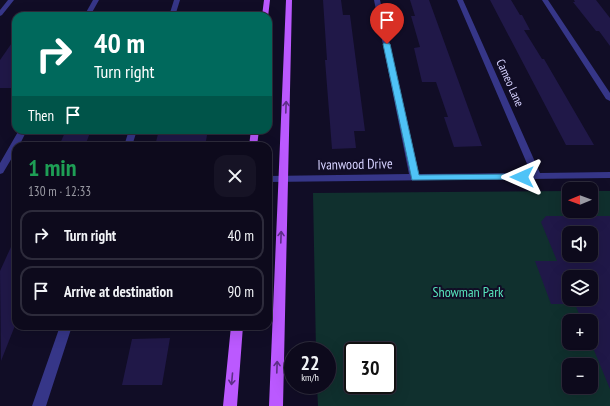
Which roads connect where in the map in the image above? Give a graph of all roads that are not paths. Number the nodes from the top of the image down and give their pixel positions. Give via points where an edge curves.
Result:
1 (11, 0) edge
2 (96, 0) edge
3 (178, 0) edge
4 (267, 0) edge
5 (290, 0) edge
6 (377, 0) edge
7 (460, 0) edge
8 (545, 0) edge
9 (89, 12) edge
10 (174, 12) edge
11 (266, 12) edge
12 (0, 14) edge
13 (610, 99) edge
14 (12, 150) edge
15 (0, 171) edge
16 (610, 175) edge
17 (537, 176) junction
18 (415, 178) junction
19 (272, 179) edge
20 (283, 179) junction
21 (65, 330) edge
22 (237, 330) edge
23 (39, 406) edge
24 (230, 406) edge
25 (276, 406) edge

1 - 12 street
2 - 9 street
3 - 10 street
4 - 11 main road
20 -> 5 main road
6 - 18 street
7 - 17 street, Cameo Lane
8 - 13 street
14 - 15 street
16 - 17 street, Ivanwood Drive
17 - 18 street, Ivanwood Drive
18 - 20 street, Ivanwood Drive
19 - 20 street, Ivanwood Drive
25 -> 20 main road
21 - 23 street
22 -> 24 main road

